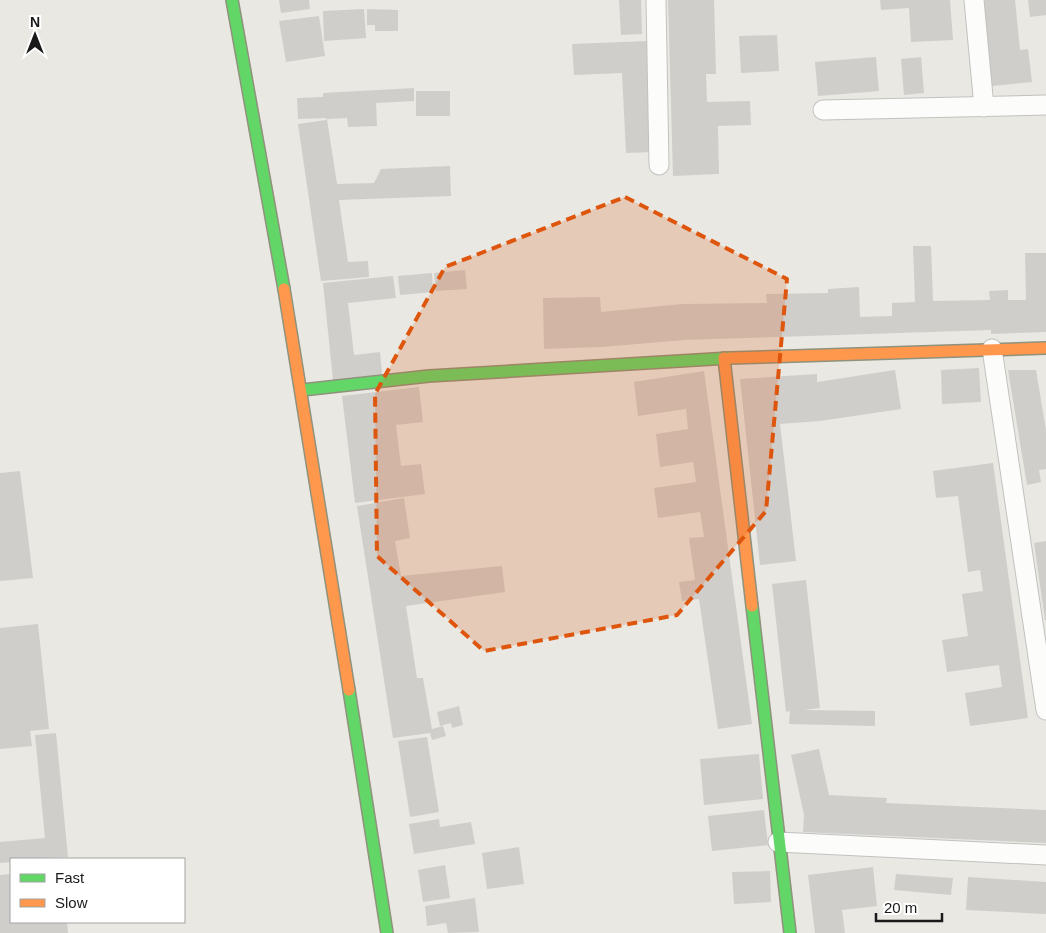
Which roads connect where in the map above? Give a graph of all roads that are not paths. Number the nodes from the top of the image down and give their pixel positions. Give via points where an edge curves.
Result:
1 (232, 0) edge
2 (656, 0) edge
3 (974, 0) edge
4 (1046, 105) edge
5 (984, 106) junction
6 (823, 110) dead end
7 (659, 164) dead end
8 (1046, 348) edge
9 (992, 350) junction
10 (724, 358) junction
11 (302, 390) junction
12 (1046, 710) edge
13 (778, 842) junction
14 (1046, 855) edge
15 (387, 933) edge
16 (790, 933) edge

1 - 11 street
2 - 7 street
3 - 5 street
4 - 5 street
5 - 6 street
8 - 9 street
9 - 10 street
9 - 12 street
10 - 11 street via 429,376
10 - 13 street
11 - 15 street
13 - 14 street
13 - 16 street

